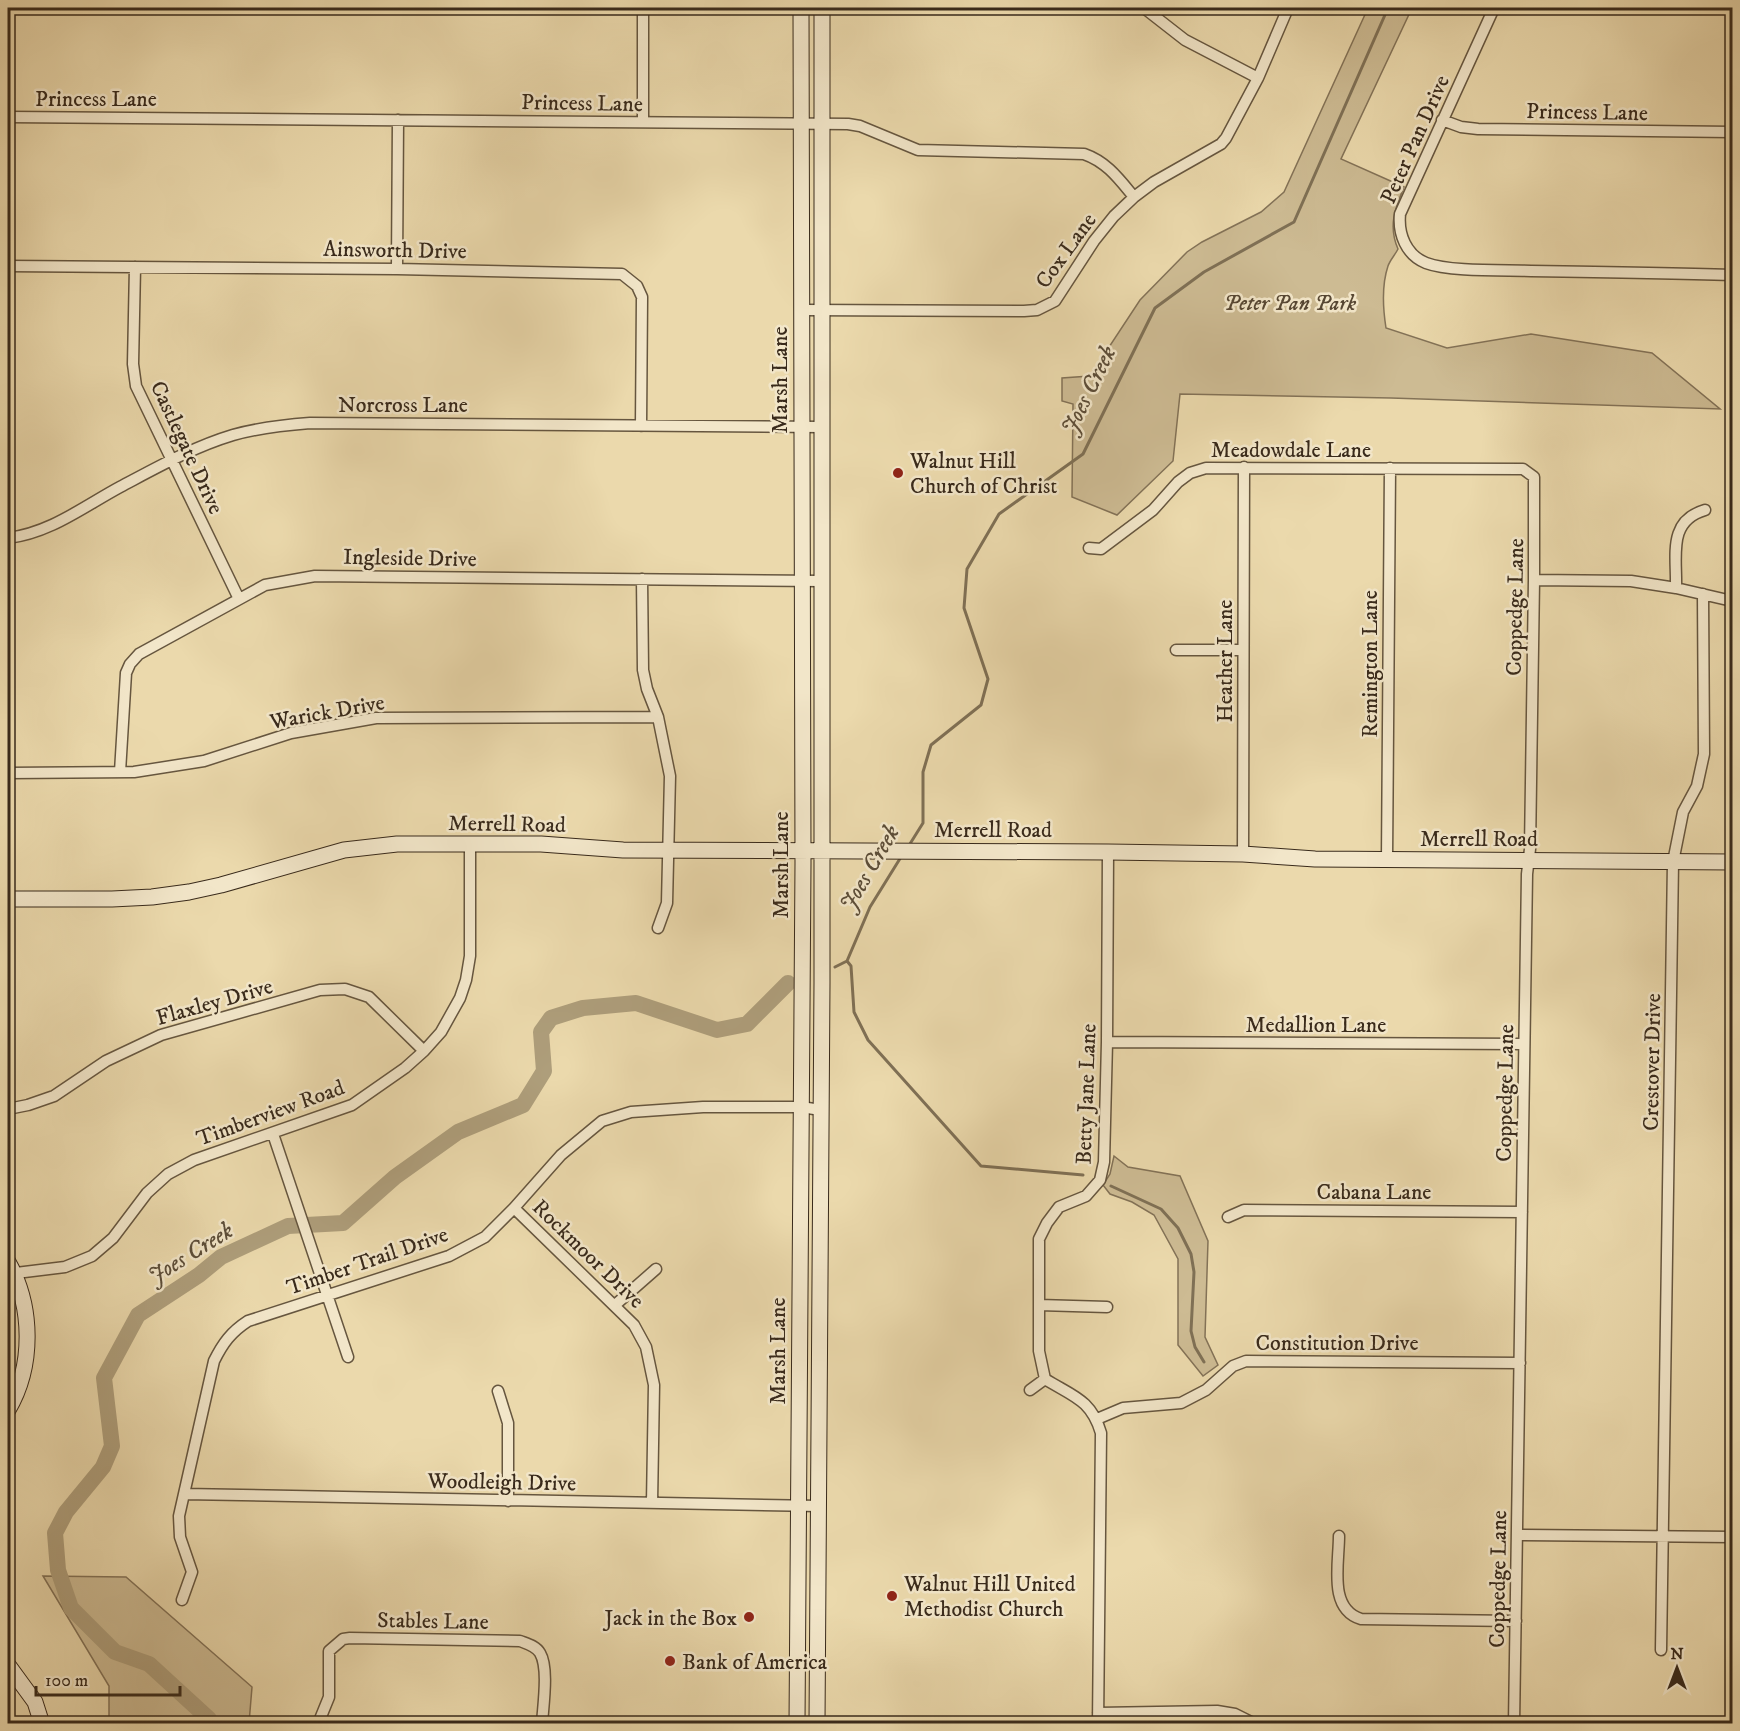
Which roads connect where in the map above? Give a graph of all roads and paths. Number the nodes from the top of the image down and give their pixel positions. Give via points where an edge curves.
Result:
1 (643, 8) edge
2 (801, 8) edge
3 (822, 8) edge
4 (1144, 8) edge
5 (1288, 8) edge
6 (1494, 8) edge
7 (1258, 78) junction
8 (8, 117) edge
9 (398, 120) junction
10 (1442, 120) junction
11 (643, 122) junction
12 (801, 124) junction
13 (822, 124) junction
14 (1732, 132) edge
15 (1134, 197) junction
16 (8, 266) edge
17 (135, 267) junction
18 (397, 269) junction
19 (1732, 275) edge
20 (802, 310) junction
21 (822, 311) junction
22 (641, 426) junction
23 (802, 427) junction
24 (822, 428) junction
25 (171, 460) junction
26 (1244, 467) junction
27 (1390, 468) junction
28 (1523, 469) joint
29 (1705, 510) dead end
30 (8, 538) edge
31 (1089, 548) dead end
32 (642, 579) junction
33 (822, 580) junction
34 (1534, 580) junction
35 (802, 581) junction
36 (1676, 588) junction
37 (1703, 594) junction
38 (239, 599) junction
39 (1732, 601) edge
40 (1176, 650) dead end
41 (1243, 650) junction
42 (658, 717) junction
43 (120, 772) junction
44 (8, 773) edge
45 (470, 844) junction
46 (669, 851) junction
47 (803, 851) junction
48 (822, 851) junction
49 (1108, 852) junction
50 (1243, 854) junction
51 (1387, 860) junction
52 (1528, 860) junction
53 (1673, 862) junction
54 (1732, 862) edge
55 (8, 899) edge
56 (658, 928) dead end
57 (1107, 1042) junction
58 (1524, 1044) junction
59 (424, 1051) junction
60 (801, 1107) junction
61 (8, 1109) edge
62 (821, 1110) junction
63 (273, 1134) junction
64 (514, 1208) junction
65 (1522, 1212) junction
66 (1228, 1217) dead end
67 (656, 1269) dead end
68 (10, 1270) edge
69 (327, 1295) junction
70 (615, 1305) junction
71 (1039, 1305) junction
72 (1107, 1307) dead end
73 (800, 1313) junction
74 (820, 1313) junction
75 (348, 1357) dead end
76 (1520, 1363) junction
77 (1045, 1379) junction
78 (1030, 1390) dead end
79 (498, 1391) dead end
80 (8, 1410) edge
81 (1097, 1419) junction
82 (184, 1494) junction
83 (508, 1501) junction
84 (652, 1503) junction
85 (798, 1505) junction
86 (819, 1506) junction
87 (1517, 1535) junction
88 (1339, 1536) dead end
89 (1662, 1536) junction
90 (1732, 1537) edge
91 (182, 1600) dead end
92 (1516, 1621) junction
93 (1661, 1650) dead end
94 (8, 1665) edge
95 (797, 1676) junction
96 (818, 1676) junction
97 (1098, 1718) edge
98 (42, 1724) edge
99 (318, 1724) edge
100 (542, 1724) edge
101 (797, 1724) edge
102 (817, 1724) edge
103 (1255, 1724) edge
104 (1514, 1724) edge

1 - 11 street
2 - 12 main road, Marsh Lane
3 - 13 main road, Marsh Lane
4 - 7 street via 1185,40
5 - 7 street, Cox Lane
6 - 10 street, Peter Pan Drive
7 - 15 street, Cox Lane via 1221,144
8 - 9 street, Princess Lane
9 - 11 street, Princess Lane
9 - 18 street
10 - 14 street, Princess Lane via 1478,129
10 - 19 street, Peter Pan Drive via 1399,220 1406,247 1425,262 1445,267
11 - 12 street, Princess Lane
12 - 13 street, Princess Lane
12 - 20 main road, Marsh Lane
13 - 15 street, Princess Lane via 860,126 908,148 928,151 1084,154 1107,165
13 - 21 main road, Marsh Lane
15 - 21 street, Cox Lane via 1113,216 1061,295 1047,307 1024,311
16 - 17 street, Ainsworth Drive
17 - 18 street, Ainsworth Drive
17 - 25 street, Castlegate Drive via 136,386
18 - 22 street, Ainsworth Drive via 615,272 630,279 642,297
20 - 21 street, Cox Lane
20 - 23 main road, Marsh Lane
21 - 24 main road, Marsh Lane
22 - 23 street, Norcross Lane
22 - 25 street, Norcross Lane via 310,423 232,435
23 - 24 street, Norcross Lane
23 - 35 main road, Marsh Lane
24 - 33 main road, Marsh Lane
25 - 30 street, Norcross Lane via 45,530
25 - 38 street, Castlegate Drive
26 - 27 street, Meadowdale Lane
26 - 31 street, Meadowdale Lane via 1206,468 1190,473 1136,524 1101,549
26 - 41 street, Heather Lane
27 - 28 street, Meadowdale Lane
27 - 51 street, Remington Lane
28 - 34 street, Coppedge Lane via 1534,477
29 - 36 street via 1686,520 1677,533
32 - 35 street, Ingleside Drive
32 - 38 street, Ingleside Drive via 315,576 265,585
32 - 42 street via 643,670
33 - 35 street, Ingleside Drive
33 - 48 main road, Marsh Lane
34 - 36 street via 1631,580
34 - 52 street, Coppedge Lane
35 - 47 main road, Marsh Lane
36 - 37 street
37 - 39 street
37 - 53 street, Crestover Drive via 1704,754 1697,786 1683,812
38 - 43 street, Ingleside Drive via 148,648 130,664 123,689
40 - 41 street
41 - 50 street, Heather Lane
42 - 43 street, Warick Drive via 376,718 291,734 204,761
42 - 46 street via 670,776
43 - 44 street, Warick Drive
45 - 46 main road, Merrell Road
45 - 55 main road, Merrell Road via 397,844 353,849 221,885 152,897
45 - 59 street, Timberview Road via 470,956 466,980 441,1032
46 - 47 main road, Merrell Road
46 - 56 street via 667,903
47 - 48 main road, Merrell Road
47 - 60 main road, Marsh Lane
48 - 49 main road, Merrell Road
48 - 62 main road, Marsh Lane
49 - 50 main road, Merrell Road
49 - 57 street, Betty Jane Lane
50 - 51 main road, Merrell Road
51 - 52 main road, Merrell Road
52 - 53 main road, Merrell Road
52 - 58 street, Coppedge Lane
53 - 54 main road, Merrell Road
53 - 89 street, Crestover Drive
57 - 58 street, Medallion Lane
57 - 71 street, Betty Jane Lane via 1104,1162 1100,1180 1086,1196 1059,1207 1039,1239
58 - 65 street, Coppedge Lane
59 - 61 street, Flaxley Drive via 369,997 345,989 320,990 161,1035 106,1061 54,1096
59 - 63 street, Timberview Road via 352,1105
60 - 62 street, Timber Trail Drive
60 - 64 street, Timber Trail Drive via 643,1111 602,1121 561,1155
60 - 73 main road, Marsh Lane
62 - 74 main road, Marsh Lane
63 - 68 street, Timberview Road via 194,1160 168,1174 147,1193 113,1238 92,1256 65,1268
63 - 69 street
64 - 69 street, Timber Trail Drive via 485,1237 449,1256
64 - 70 street, Rockmoor Drive
65 - 66 street, Cabana Lane via 1244,1210
65 - 76 street, Coppedge Lane
67 - 70 street
68 - 80 main road via 24,1302 26,1354 21,1380
69 - 75 street
69 - 82 street, Timber Trail Drive via 248,1321 224,1341 214,1361
70 - 84 street, Rockmoor Drive via 634,1325 646,1347 654,1385
71 - 72 street
71 - 77 street, Betty Jane Lane via 1039,1351
73 - 74 main road
73 - 85 main road, Marsh Lane
74 - 86 main road, Marsh Lane
76 - 81 street, Constitution Drive via 1246,1361 1181,1403 1123,1408
76 - 87 street, Coppedge Lane
77 - 78 street
77 - 81 street via 1084,1401
79 - 83 street via 508,1423
81 - 97 street via 1102,1445
82 - 83 street, Woodleigh Drive
82 - 91 street, Timber Trail Drive via 180,1537 192,1572
83 - 84 street, Woodleigh Drive
84 - 85 street, Woodleigh Drive
85 - 86 street, Woodleigh Drive
85 - 95 main road, Marsh Lane
86 - 96 main road, Marsh Lane
87 - 89 street
87 - 92 street, Coppedge Lane
88 - 92 street via 1339,1598 1352,1616
89 - 90 street
89 - 93 street, Crestover Drive
92 - 104 street, Coppedge Lane
94 - 98 main road via 35,1702
95 - 96 main road
95 - 101 main road, Marsh Lane
96 - 102 main road, Marsh Lane
97 - 103 street via 1217,1711
99 - 100 street, Stables Lane via 329,1697 329,1651 350,1638 520,1641 532,1646 541,1654 544,1664

